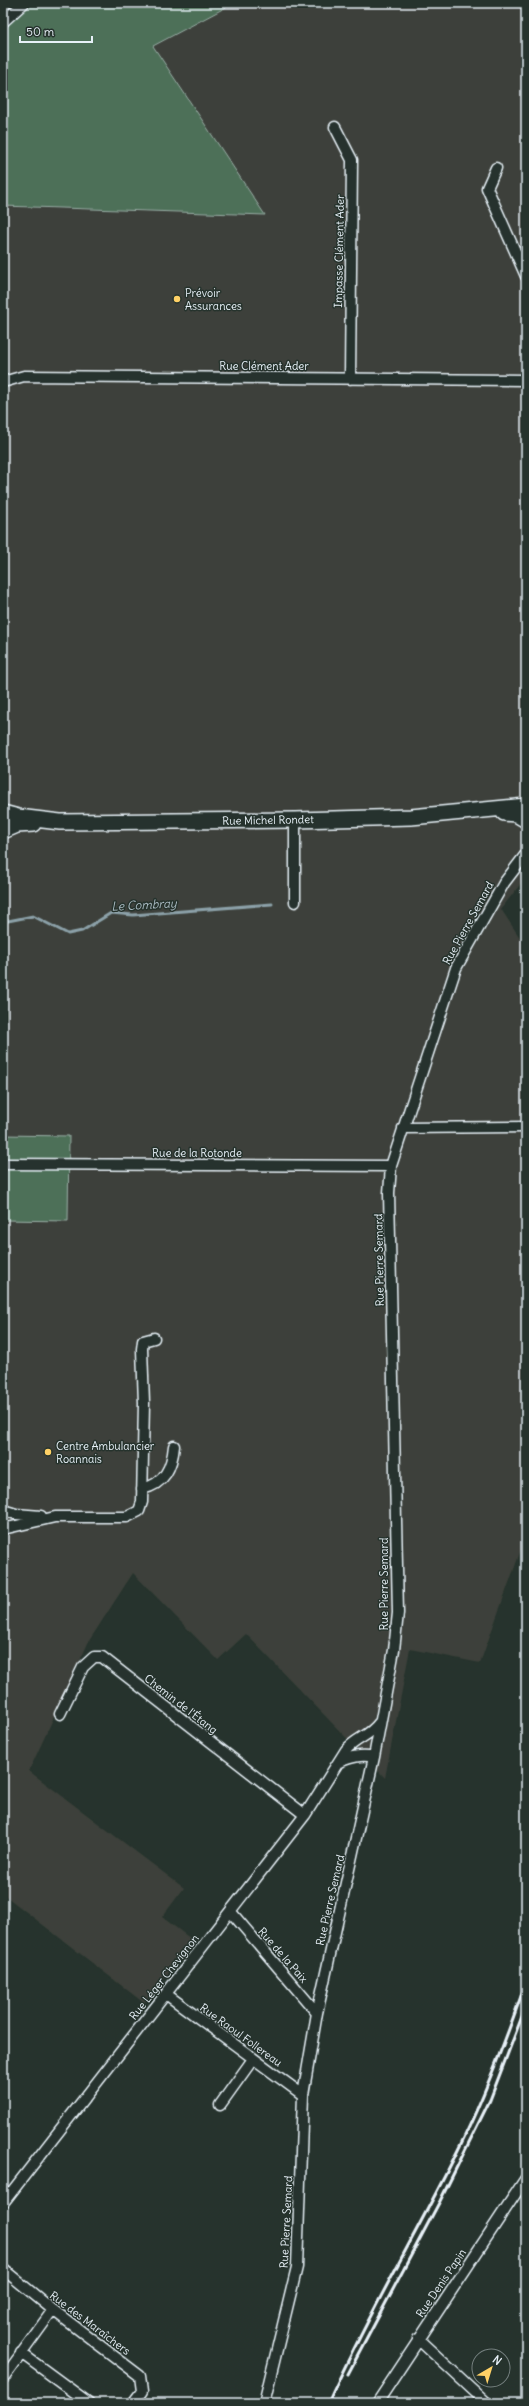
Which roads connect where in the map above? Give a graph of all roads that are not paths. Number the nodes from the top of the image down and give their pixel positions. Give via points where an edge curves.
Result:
1 (24, 3) edge
2 (3, 22) edge
3 (335, 127) dead end
4 (496, 168) dead end
5 (526, 276) edge
6 (350, 379) junction
7 (526, 380) edge
8 (3, 382) edge
9 (526, 806) edge
10 (477, 812) junction
11 (3, 813) edge
12 (295, 820) junction
13 (526, 820) edge
14 (60, 822) junction
15 (3, 831) edge
16 (526, 854) edge
17 (295, 902) dead end
18 (526, 1127) edge
19 (404, 1128) junction
20 (3, 1164) edge
21 (391, 1166) junction
22 (154, 1338) dead end
23 (174, 1446) dead end
24 (142, 1489) junction
25 (3, 1510) edge
26 (55, 1517) junction
27 (3, 1529) edge
28 (60, 1714) dead end
29 (380, 1721) junction
30 (362, 1738) junction
31 (374, 1757) junction
32 (339, 1762) junction
33 (305, 1815) junction
34 (231, 1912) junction
35 (166, 1994) junction
36 (317, 2013) junction
37 (253, 2059) junction
38 (303, 2095) junction
39 (220, 2105) dead end
40 (526, 2178) edge
41 (3, 2203) edge
42 (3, 2269) edge
43 (53, 2310) junction
44 (418, 2339) junction
45 (21, 2353) junction
46 (3, 2379) edge
47 (89, 2403) edge
48 (133, 2403) edge
49 (264, 2403) edge
50 (377, 2403) edge
51 (487, 2403) edge

1 - 2 street
3 - 6 street, Impasse Clément Ader via 352,160
4 - 5 street via 486,188
6 - 7 street, Rue Clément Ader
6 - 8 street, Rue Clément Ader via 24,376
9 - 10 street, Rue Michel Rondet
10 - 12 street, Rue Michel Rondet via 411,817
10 - 13 street, Rue Michel Rondet via 516,814
11 - 14 street, Rue Michel Rondet
12 - 14 street, Rue Michel Rondet
12 - 17 street
14 - 15 street, Rue Michel Rondet via 17,825
16 - 19 street, Rue Pierre Semard via 504,883 456,968
18 - 19 street
19 - 21 street, Rue Pierre Semard
20 - 21 street, Rue de la Rotonde
21 - 29 street, Rue Pierre Semard via 398,1613 394,1650
22 - 24 street via 143,1341 142,1349
23 - 24 street via 172,1464 161,1481
24 - 26 street via 139,1511 126,1517
25 - 26 street via 16,1514
26 - 27 street
28 - 33 street, Chemin de l'Étang via 84,1667 94,1657 102,1657
29 - 30 street, Rue Léger Chevignon via 373,1731
29 - 31 street, Rue Pierre Semard
30 - 31 street via 371,1747
30 - 32 street, Rue Léger Chevignon via 353,1741
31 - 32 street via 366,1755
31 - 36 street, Rue Pierre Semard
32 - 33 street, Rue Léger Chevignon
33 - 34 street, Rue Léger Chevignon
34 - 35 street, Rue Léger Chevignon
34 - 36 street, Rue de la Paix
35 - 37 street, Rue Raoul Follereau
35 - 41 street, Rue Léger Chevignon
36 - 38 street, Rue Pierre Semard
37 - 38 street, Rue Raoul Follereau
37 - 39 street
38 - 49 street, Rue Pierre Semard via 297,2267
40 - 44 street, Rue Denis Papin
42 - 43 street, Rue des Maraîchers
43 - 45 street
43 - 48 street, Rue des Maraîchers via 140,2376 142,2391
44 - 50 street, Rue Denis Papin
44 - 51 street
45 - 46 street
45 - 47 street

